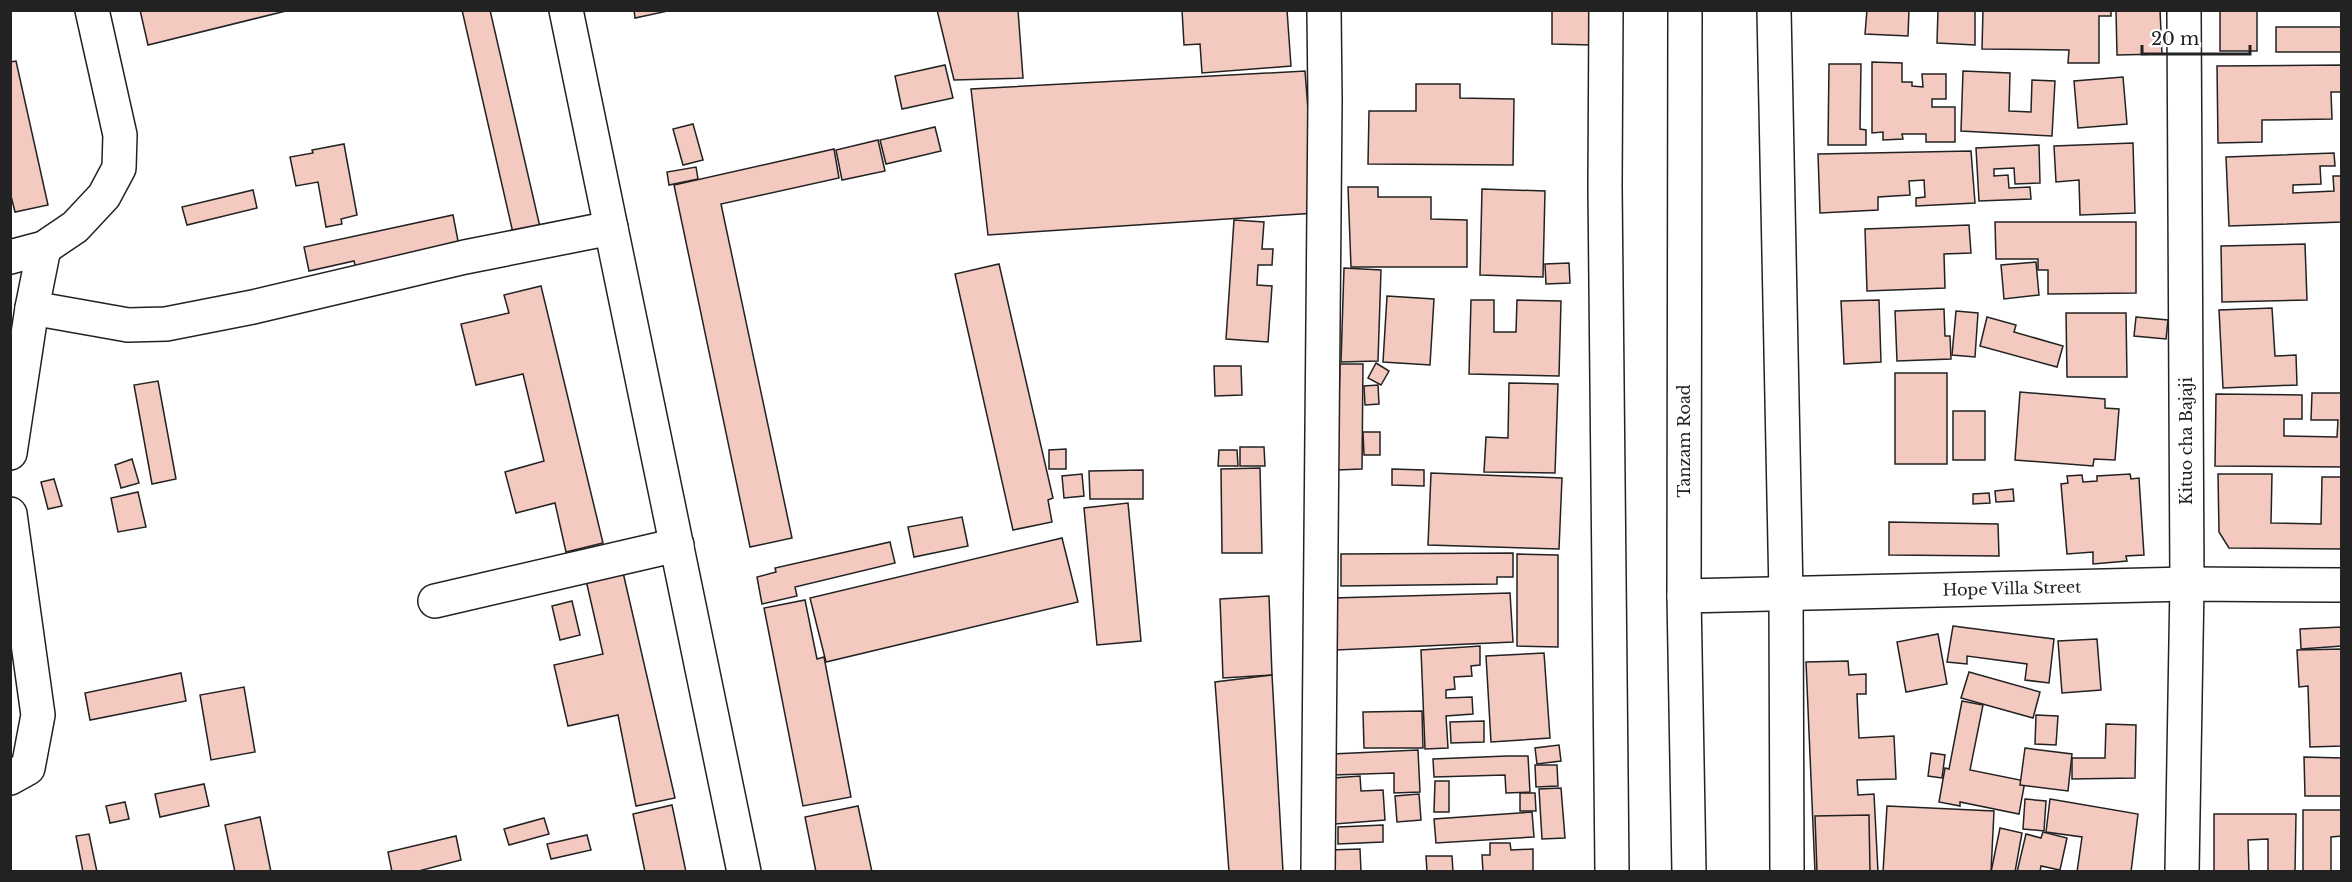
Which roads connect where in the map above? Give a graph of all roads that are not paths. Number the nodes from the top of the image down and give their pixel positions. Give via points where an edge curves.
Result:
1 (92, 10) edge
2 (566, 10) edge
3 (1324, 10) edge
4 (1606, 10) edge
5 (1684, 10) edge
6 (1774, 10) edge
7 (2184, 10) edge
8 (611, 228) junction
9 (44, 248) junction
10 (10, 257) edge
11 (32, 308) junction
12 (10, 453) edge
13 (10, 514) edge
14 (677, 545) junction
15 (2187, 584) junction
16 (2342, 585) edge
17 (1786, 594) junction
18 (1684, 596) junction
19 (435, 601) dead end
20 (10, 778) edge
21 (744, 872) edge
22 (1318, 872) edge
23 (1612, 872) edge
24 (1689, 872) edge
25 (1787, 872) edge
26 (2182, 872) edge

1 - 9 main road via 120,135 119,168 104,196 75,227
2 - 8 main road
3 - 22 main road
4 - 23 main road
5 - 18 main road, Tanzam Road
6 - 17 main road
7 - 15 main road, Kituo cha Bajaji
8 - 11 main road via 166,324 128,325
8 - 14 main road
9 - 10 main road
9 - 11 main road
11 - 12 main road
13 - 20 main road via 38,716 28,768
14 - 19 main road
14 - 21 main road
15 - 16 main road, Hope Villa Street
15 - 17 main road, Hope Villa Street
15 - 26 main road, Kituo cha Bajaji
17 - 18 main road, Hope Villa Street
17 - 25 main road
18 - 24 main road, Tanzam Road

